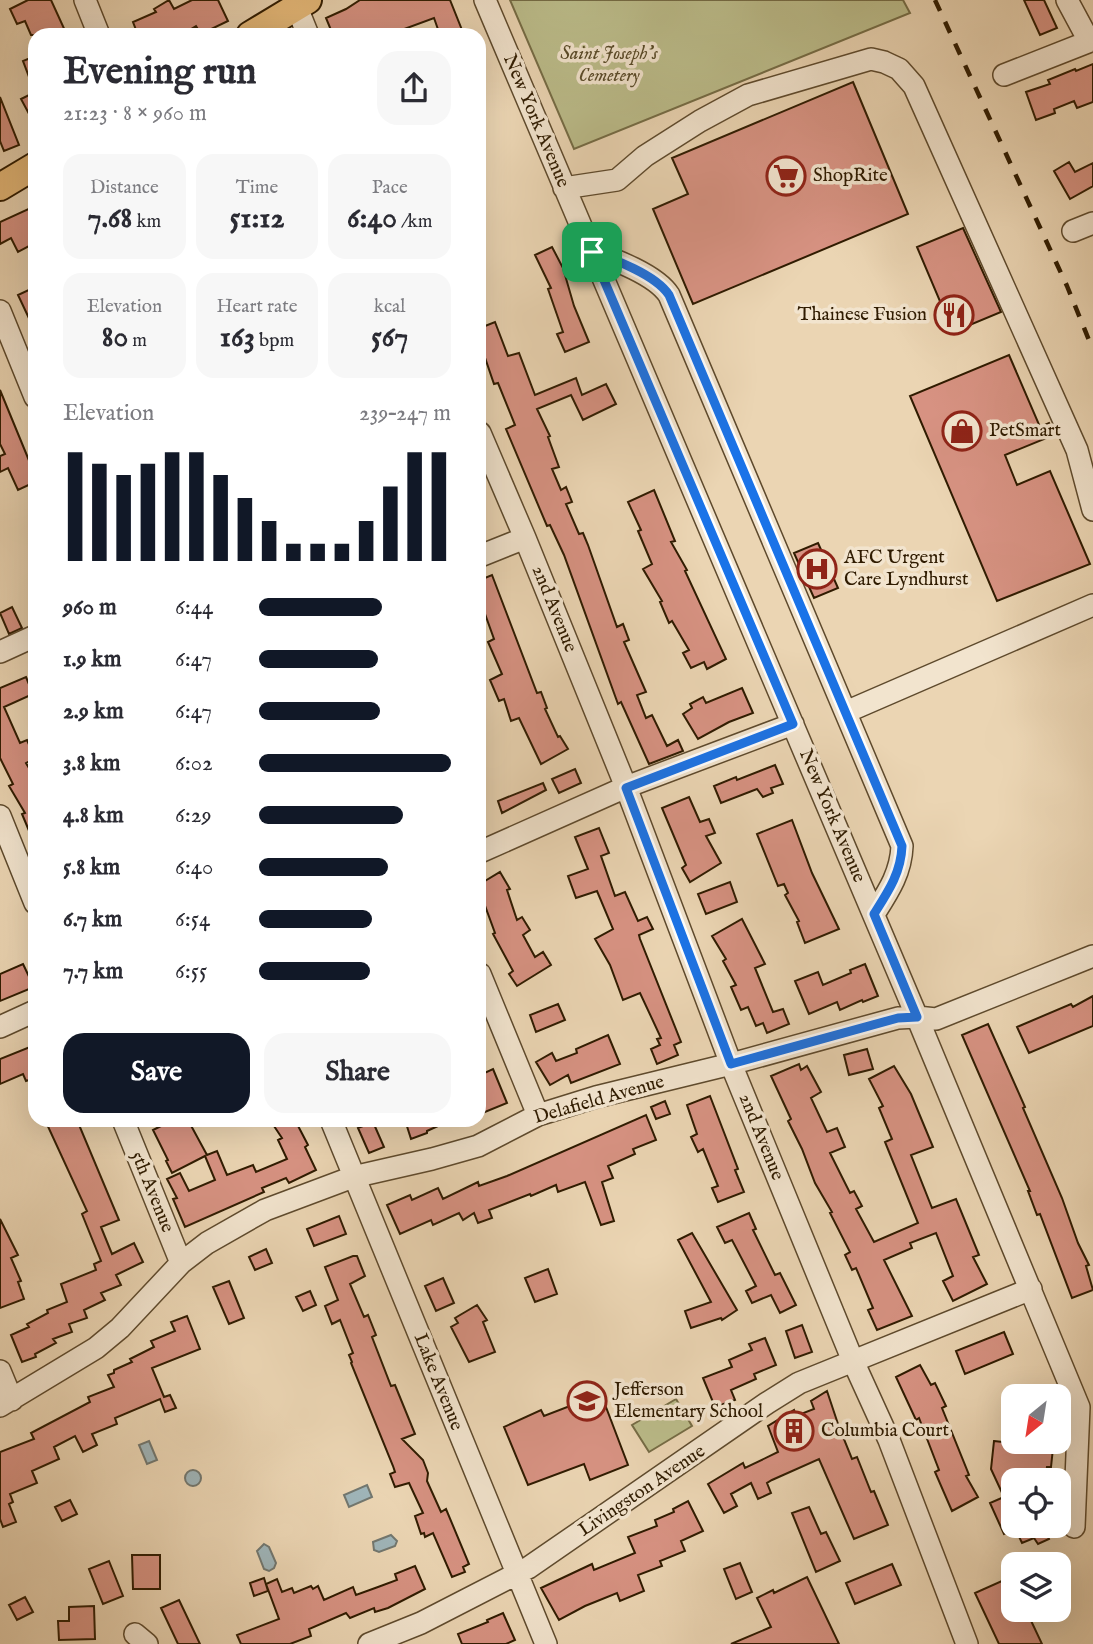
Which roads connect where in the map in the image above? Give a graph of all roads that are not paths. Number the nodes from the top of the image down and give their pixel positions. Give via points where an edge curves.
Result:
1 (85, 0) edge
2 (485, 0) edge
3 (1067, 0) edge
4 (299, 2) edge
5 (96, 28) edge
6 (260, 28) edge
7 (306, 28) edge
8 (1091, 40) edge
9 (1004, 75) dead end
10 (28, 170) edge
11 (0, 187) edge
12 (564, 188) junction
13 (592, 252) junction
14 (0, 311) edge
15 (28, 380) edge
16 (486, 447) edge
17 (1093, 510) edge
18 (525, 538) junction
19 (486, 554) edge
20 (1093, 605) edge
21 (28, 639) edge
22 (0, 652) edge
23 (846, 712) junction
24 (793, 724) junction
25 (626, 788) junction
26 (0, 816) edge
27 (486, 849) edge
28 (28, 886) edge
29 (874, 914) junction
30 (1093, 956) edge
31 (486, 989) edge
32 (28, 1014) edge
33 (917, 1017) junction
34 (0, 1027) edge
35 (731, 1064) junction
36 (538, 1115) junction
37 (126, 1127) edge
38 (334, 1127) edge
39 (354, 1177) junction
40 (181, 1263) junction
41 (1031, 1289) junction
42 (853, 1361) junction
43 (0, 1371) edge
44 (6, 1403) edge
45 (1074, 1527) dead end
46 (517, 1575) junction
47 (369, 1644) edge
48 (546, 1644) edge
49 (967, 1644) edge

1 - 5 street
2 - 12 street, New York Avenue
3 - 8 street
4 - 6 main road
4 - 7 street
8 - 9 street
10 - 11 main road
12 - 13 street, New York Avenue
12 - 17 street via 617,180 665,143 748,95 871,59 899,69 914,86 1077,450
13 - 23 street via 664,287 669,295
13 - 24 street, New York Avenue
14 - 15 street
16 - 18 street, 2nd Avenue
18 - 19 street
18 - 25 street, 2nd Avenue
20 - 23 street
21 - 22 street
23 - 29 street via 902,846 895,881
24 - 25 street
24 - 29 street, New York Avenue
25 - 27 street
25 - 35 street, 2nd Avenue
26 - 28 street
29 - 33 street, New York Avenue
30 - 33 street, Delafield Avenue via 936,1019
31 - 36 street
32 - 34 street
33 - 35 street, Delafield Avenue via 898,1018
33 - 41 street, New York Avenue
35 - 36 street, Delafield Avenue
35 - 42 street, 2nd Avenue
36 - 39 street, Delafield Avenue via 478,1146
37 - 40 street, 5th Avenue
38 - 39 street, Lake Avenue
39 - 40 street, Delafield Avenue via 265,1210
39 - 46 street, Lake Avenue
40 - 44 street, Delafield Avenue via 96,1348
41 - 42 street, Livingston Avenue
41 - 45 street, New York Avenue via 1079,1407
42 - 46 street, Livingston Avenue via 783,1392
42 - 49 street, 2nd Avenue via 889,1440
43 - 44 street
46 - 47 street, Livingston Avenue
46 - 48 street, Lake Avenue

